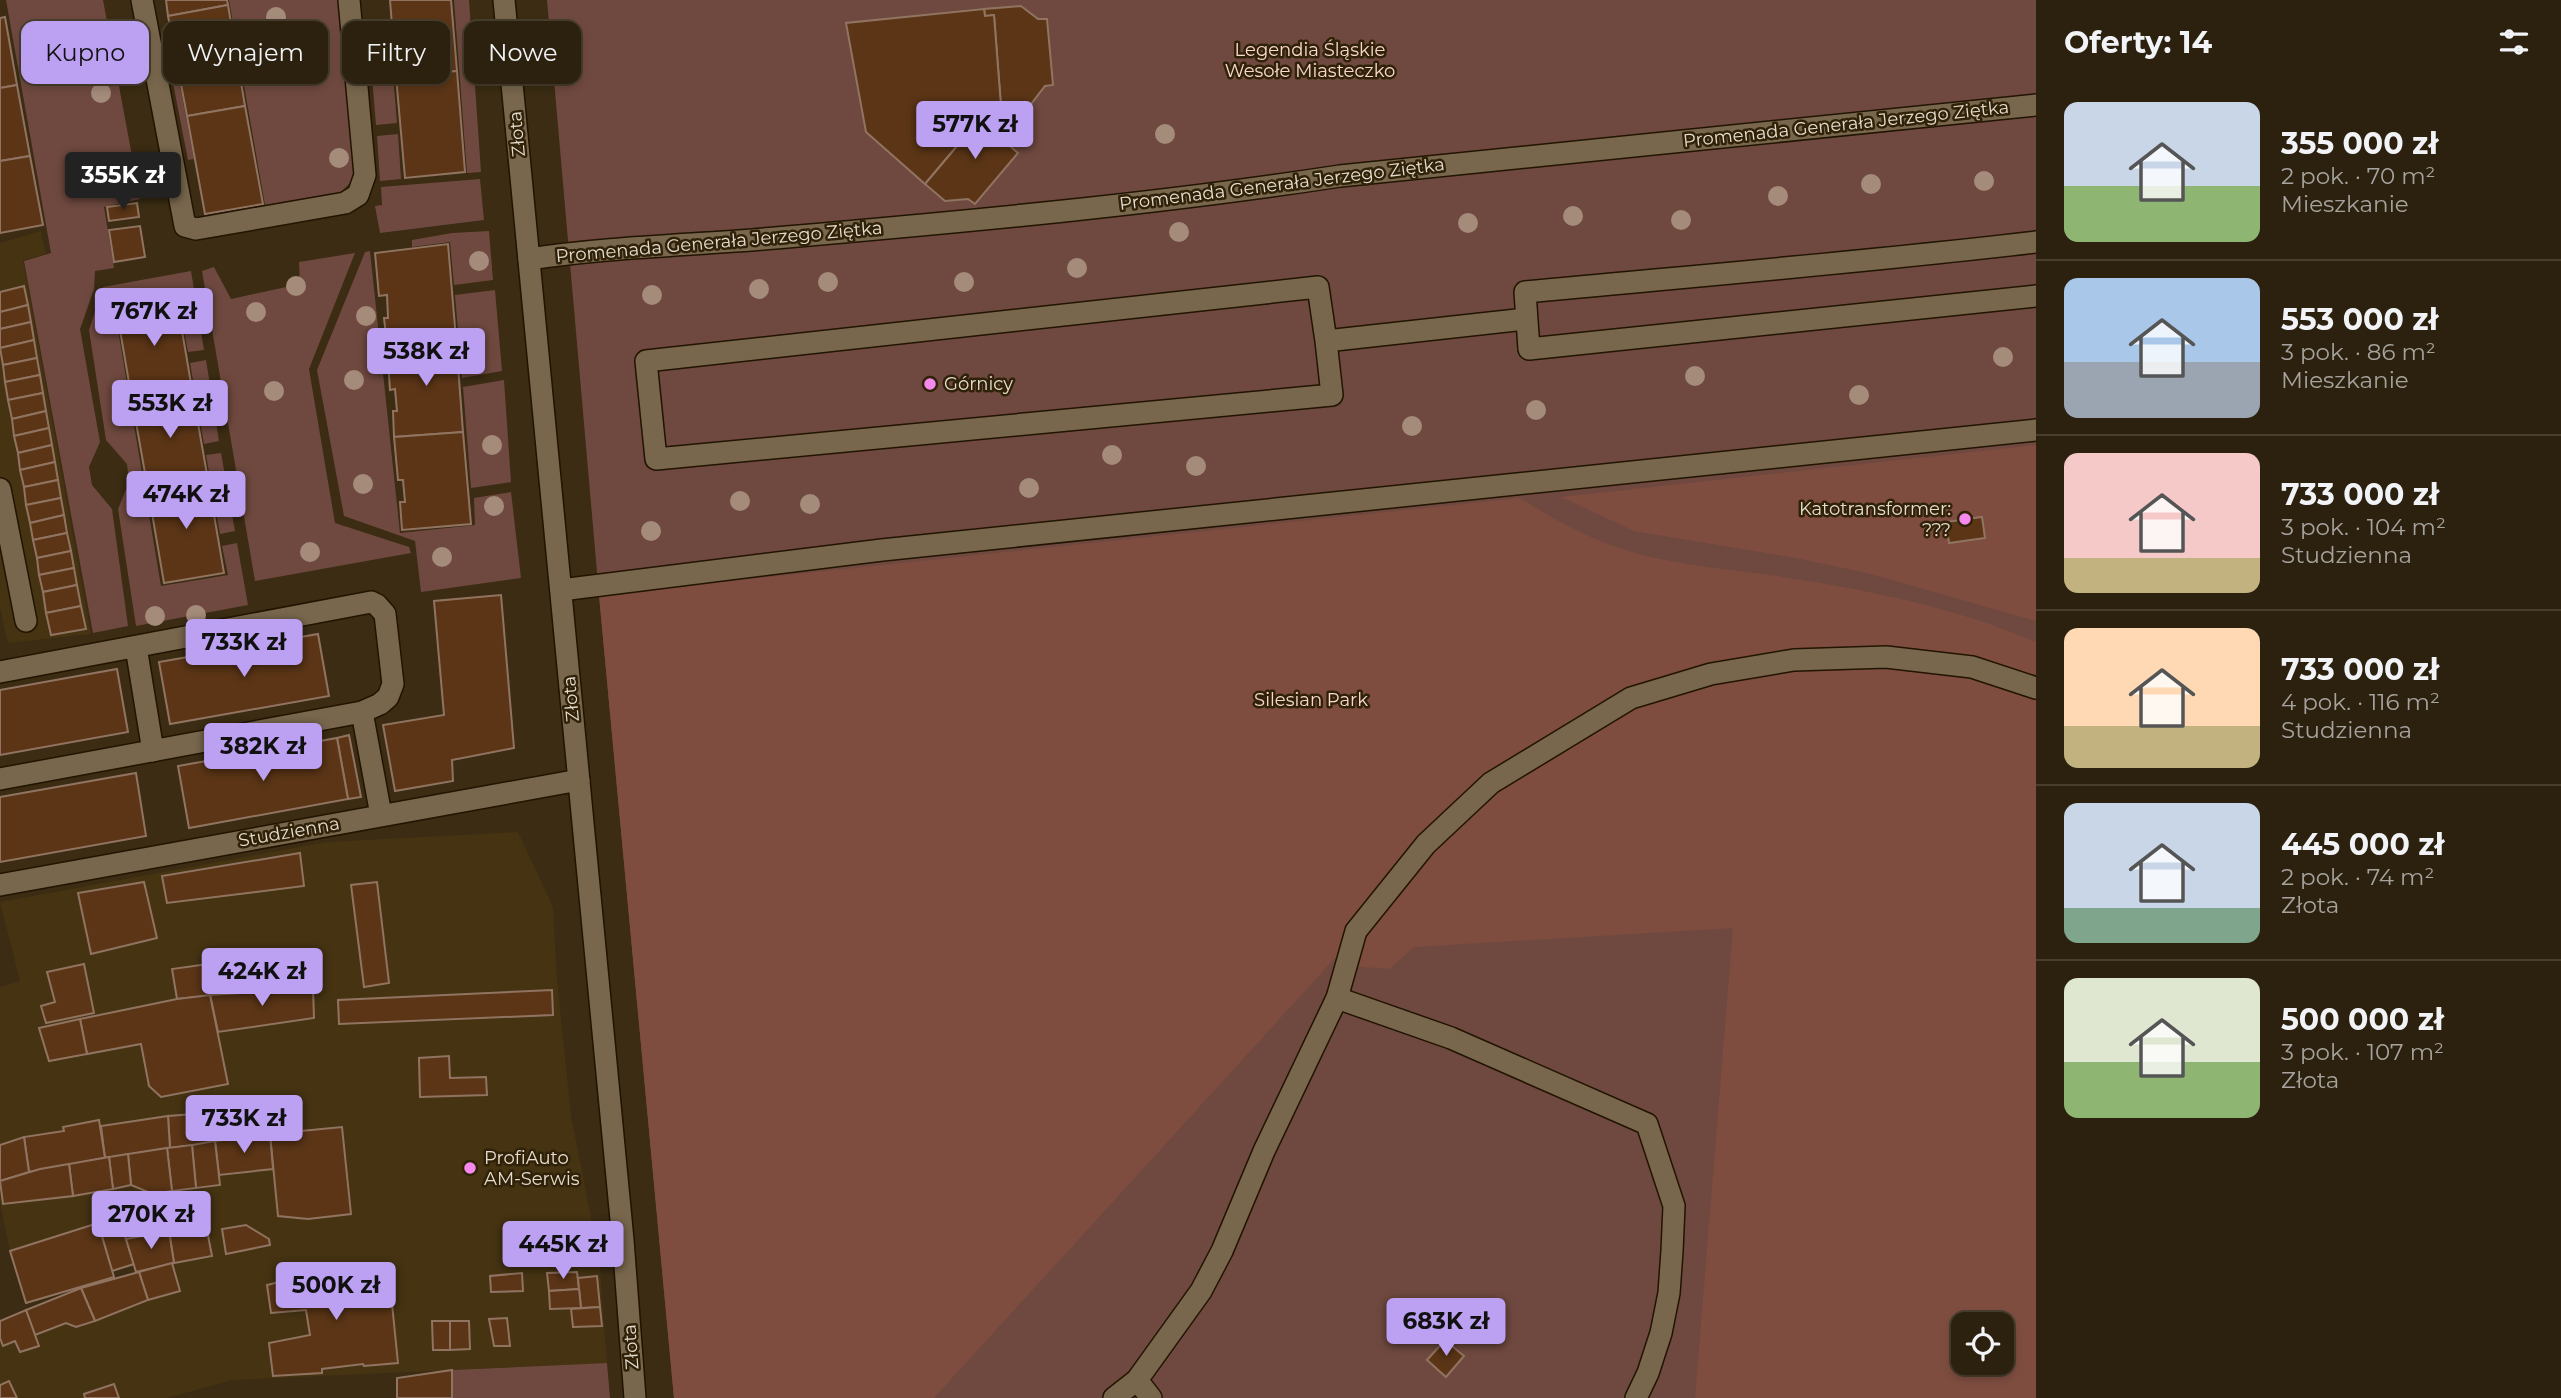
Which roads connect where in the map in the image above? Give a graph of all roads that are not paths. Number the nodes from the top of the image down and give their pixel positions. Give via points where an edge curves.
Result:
1 (142, 0) edge
2 (349, 0) edge
3 (504, 0) edge
4 (2036, 105) edge
5 (2036, 242) edge
6 (529, 259) junction
7 (2036, 296) edge
8 (1526, 319) junction
9 (1326, 341) junction
10 (2036, 430) edge
11 (0, 489) edge
12 (561, 590) junction
13 (26, 621) dead end
14 (136, 647) junction
15 (0, 672) edge
16 (2036, 688) edge
17 (362, 712) junction
18 (153, 751) junction
19 (0, 779) edge
20 (579, 780) junction
21 (381, 815) junction
22 (0, 885) edge
23 (1336, 998) junction
24 (1137, 1380) junction
25 (635, 1398) edge
26 (1114, 1398) edge
27 (1151, 1398) edge
28 (1636, 1398) edge

1 - 2 street via 185,226 196,229 345,203 358,195 365,175
3 - 6 street, Złota
4 - 6 street, Promenada Generała Jerzego Ziętka
5 - 8 street via 1525,292
6 - 12 street, Złota
7 - 8 street via 1529,349
8 - 9 street
9 - 9 street via 1318,287 646,362 656,459 1332,395
10 - 12 street via 882,550
11 - 13 street
12 - 20 street, Złota
14 - 15 street
14 - 17 street via 371,602 384,614 393,684 388,697
14 - 18 street
16 - 23 street via 1972,667 1886,657 1794,660 1711,674 1631,698 1491,783 1426,844 1356,931
17 - 18 street
17 - 21 street
18 - 19 street
20 - 21 street, Studzienna
20 - 25 street, Złota
21 - 22 street, Studzienna
23 - 24 street via 1222,1251 1201,1291
23 - 28 street via 1451,1038 1647,1124 1674,1206 1673,1240 1661,1333
24 - 26 street
24 - 27 street

